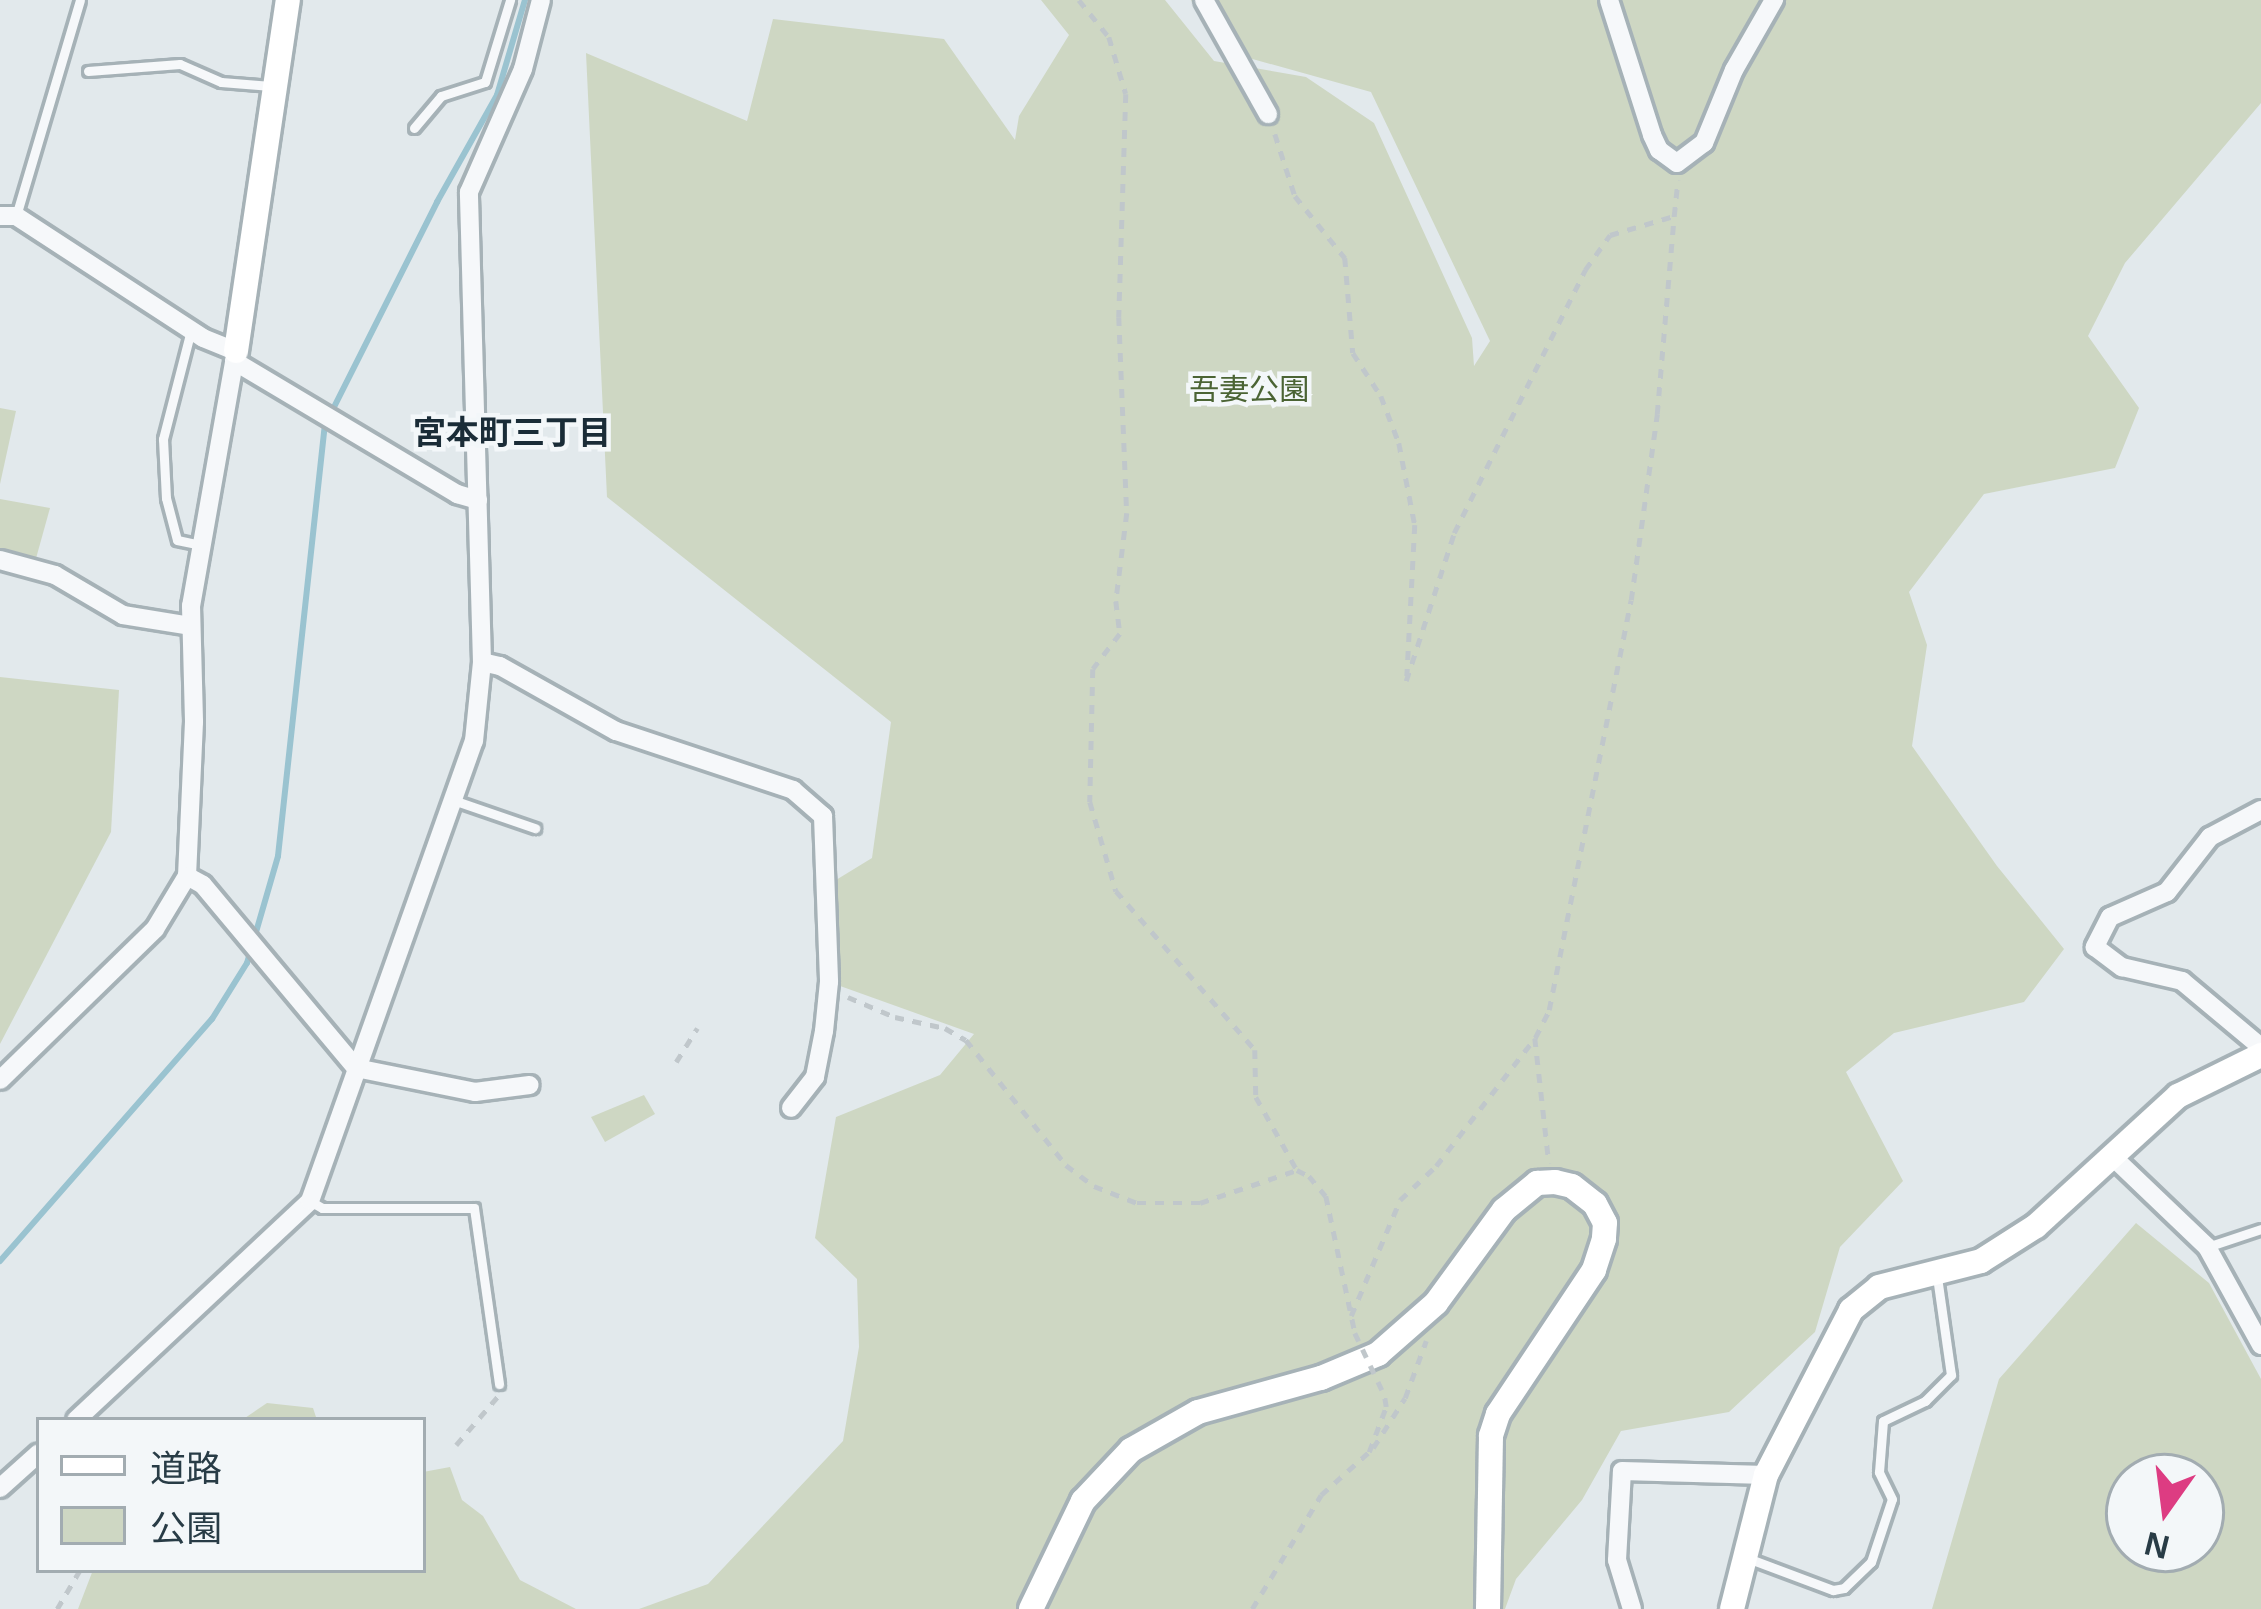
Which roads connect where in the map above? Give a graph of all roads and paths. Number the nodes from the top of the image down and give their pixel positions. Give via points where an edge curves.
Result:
1 (80, 0) edge
2 (288, 0) edge
3 (510, 0) edge
4 (541, 0) edge
5 (1079, 0) edge
6 (1204, 0) edge
7 (1609, 0) edge
8 (1774, 0) edge
9 (88, 71) dead end
10 (274, 87) junction
11 (1268, 114) joint
12 (414, 128) dead end
13 (1677, 163) junction
14 (8, 216) edge
15 (1674, 217) junction
16 (191, 330) junction
17 (235, 356) junction
18 (478, 500) junction
19 (201, 545) junction
20 (0, 560) edge
21 (190, 626) junction
22 (482, 662) junction
23 (453, 800) junction
24 (2261, 810) edge
25 (536, 828) dead end
26 (187, 876) junction
27 (827, 991) junction
28 (697, 1028) dead end
29 (1535, 1038) junction
30 (2261, 1051) edge
31 (676, 1062) dead end
32 (356, 1068) junction
33 (0, 1080) edge
34 (530, 1085) dead end
35 (791, 1108) dead end
36 (2114, 1158) junction
37 (1297, 1170) junction
38 (1537, 1183) junction
39 (310, 1201) junction
40 (2261, 1229) edge
41 (2207, 1247) junction
42 (1936, 1274) junction
43 (1351, 1316) junction
44 (1422, 1316) junction
45 (2261, 1346) edge
46 (499, 1384) joint
47 (79, 1417) edge
48 (456, 1445) dead end
49 (1369, 1452) junction
50 (36, 1456) edge
51 (1766, 1475) junction
52 (0, 1488) edge
53 (1745, 1558) junction
54 (78, 1573) edge
55 (57, 1609) edge
56 (1031, 1609) edge
57 (1252, 1609) edge
58 (1488, 1609) edge
59 (1632, 1609) edge
60 (1732, 1609) edge

1 - 14 lane
2 - 10 street
3 - 12 lane via 484,82 441,96
4 - 18 street via 523,69 470,191
5 - 37 path via 1109,37 1126,94 1119,317 1127,513 1120,634 1093,669 1090,802 1116,891 1255,1050 1256,1097
6 - 11 street
7 - 13 street via 1652,135
8 - 13 street via 1704,143
9 - 10 lane via 180,64 221,82
10 - 17 street
11 - 15 path via 1295,196 1345,258 1353,353 1382,396 1399,443 1414,525 1406,681 1454,533 1597,248 1626,228
13 - 15 path
14 - 16 street
15 - 29 path via 1628,618 1549,1010
16 - 17 street
16 - 19 lane via 164,459 174,535
17 - 18 street
17 - 19 street
18 - 22 street
19 - 21 street
20 - 21 street via 56,575 123,615
21 - 26 street
22 - 23 street via 480,720
22 - 27 street via 616,730 757,776 814,804 827,834
23 - 25 lane
23 - 32 street
24 - 30 street via 2210,837 2167,892 2110,917 2095,947 2122,967 2182,982
26 - 32 street via 203,885
26 - 33 street via 165,918
27 - 35 street via 819,1064
27 - 37 path via 966,1040 1066,1166 1137,1203 1200,1203
28 - 31 path
29 - 38 path via 1550,1165
29 - 43 path via 1400,1200
30 - 36 street via 2178,1096
32 - 34 street via 475,1092
32 - 39 street
36 - 41 street
36 - 42 street via 1981,1262
37 - 43 path via 1325,1196
38 - 44 street via 1504,1210
38 - 58 street via 1586,1194 1601,1212 1604,1239 1594,1270 1498,1414 1487,1455
39 - 46 lane via 322,1208 474,1208
39 - 47 street
40 - 41 lane
41 - 45 street
42 - 51 street via 1879,1287 1851,1310
42 - 53 lane via 1951,1376 1925,1401 1883,1421 1879,1472 1892,1498 1871,1562 1833,1590
43 - 49 path, bridge via 1386,1407
44 - 49 path via 1422,1360
44 - 56 street via 1355,1366 1198,1412 1130,1450 1083,1501
46 - 48 path via 491,1410
49 - 57 path via 1322,1496
50 - 52 street
51 - 53 street
51 - 59 street via 1622,1471 1617,1560
53 - 60 street
54 - 55 path

